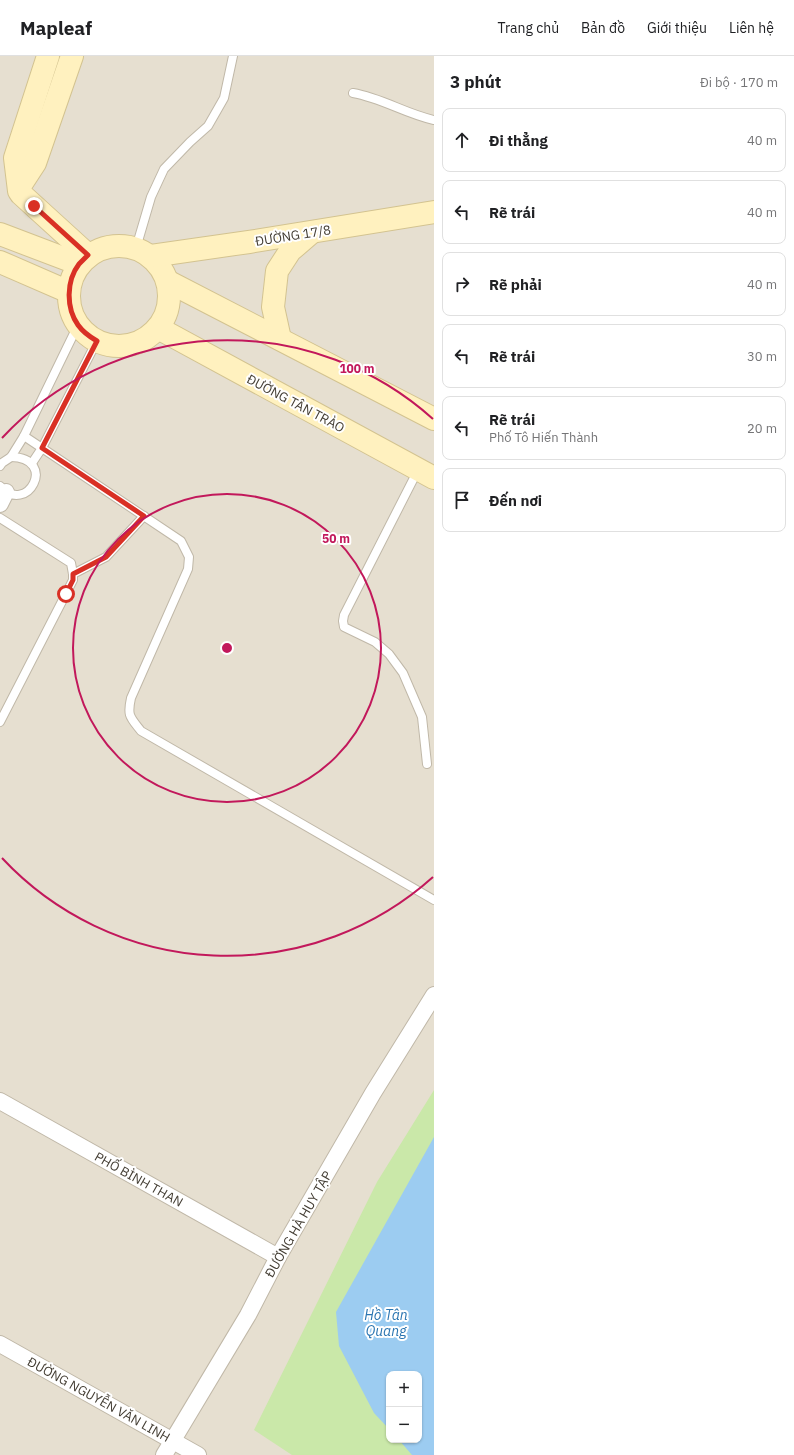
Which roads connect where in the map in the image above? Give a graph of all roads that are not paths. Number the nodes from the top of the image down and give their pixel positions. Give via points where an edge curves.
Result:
1 (48, 56) edge
2 (72, 56) edge
3 (233, 56) edge
4 (354, 93) dead end
5 (434, 120) edge
6 (20, 186) junction
7 (434, 212) edge
8 (311, 232) junction
9 (0, 234) edge
10 (144, 252) junction
11 (84, 260) junction
12 (0, 262) edge
13 (169, 282) junction
14 (69, 292) junction
15 (78, 325) junction
16 (158, 328) junction
17 (280, 339) junction
18 (97, 341) junction
19 (434, 419) edge
20 (24, 436) junction
21 (42, 448) junction
22 (11, 457) junction
23 (32, 463) junction
24 (0, 466) edge
25 (426, 473) edge
26 (2, 494) edge
27 (144, 516) junction
28 (0, 518) edge
29 (73, 574) junction
30 (0, 722) edge
31 (427, 764) dead end
32 (434, 900) edge
33 (434, 995) edge
34 (0, 1101) edge
35 (278, 1257) junction
36 (0, 1344) edge
37 (172, 1440) junction
38 (164, 1455) edge
39 (198, 1455) edge

1 - 6 main road via 15,158
2 - 6 main road via 34,163
3 - 10 lane via 224,98 208,126 164,169 151,197
4 - 5 lane via 367,95 420,117
6 - 11 main road via 21,194
7 - 8 main road, ĐƯỜNG 17/8
8 - 10 main road, ĐƯỜNG 17/8
8 - 17 main road via 290,251 277,271 273,307
9 - 11 main road
10 - 11 main road via 120,245 103,248
10 - 13 main road via 162,268
11 - 14 main road via 72,278
12 - 14 main road
13 - 16 main road via 167,314
13 - 17 main road
14 - 15 main road via 70,310
15 - 18 main road
15 - 20 lane
16 - 18 main road via 145,339 130,345 113,346
16 - 25 main road, ĐƯỜNG TÂN TRÀO
17 - 19 main road
18 - 21 lane
20 - 21 lane
20 - 22 lane
21 - 23 lane
21 - 27 lane
22 - 23 lane via 22,457
22 - 24 lane
23 - 26 lane via 36,479 27,493 16,496
25 - 31 lane via 344,615 343,621 344,627 374,642 389,654 403,673 422,717
27 - 29 lane via 106,557
27 - 32 lane via 181,541 189,557 188,569 131,698 128,710 133,721 141,731
28 - 29 lane via 71,563
29 - 30 lane via 73,580
33 - 35 street, ĐƯỜNG HÀ HUY TẬP via 373,1093
34 - 35 street, PHỐ BÌNH THAN
35 - 37 street, ĐƯỜNG HÀ HUY TẬP via 248,1315
36 - 37 street, ĐƯỜNG NGUYỄN VĂN LINH
37 - 38 street, ĐƯỜNG HÀ HUY TẬP
37 - 39 street, ĐƯỜNG NGUYỄN VĂN LINH

